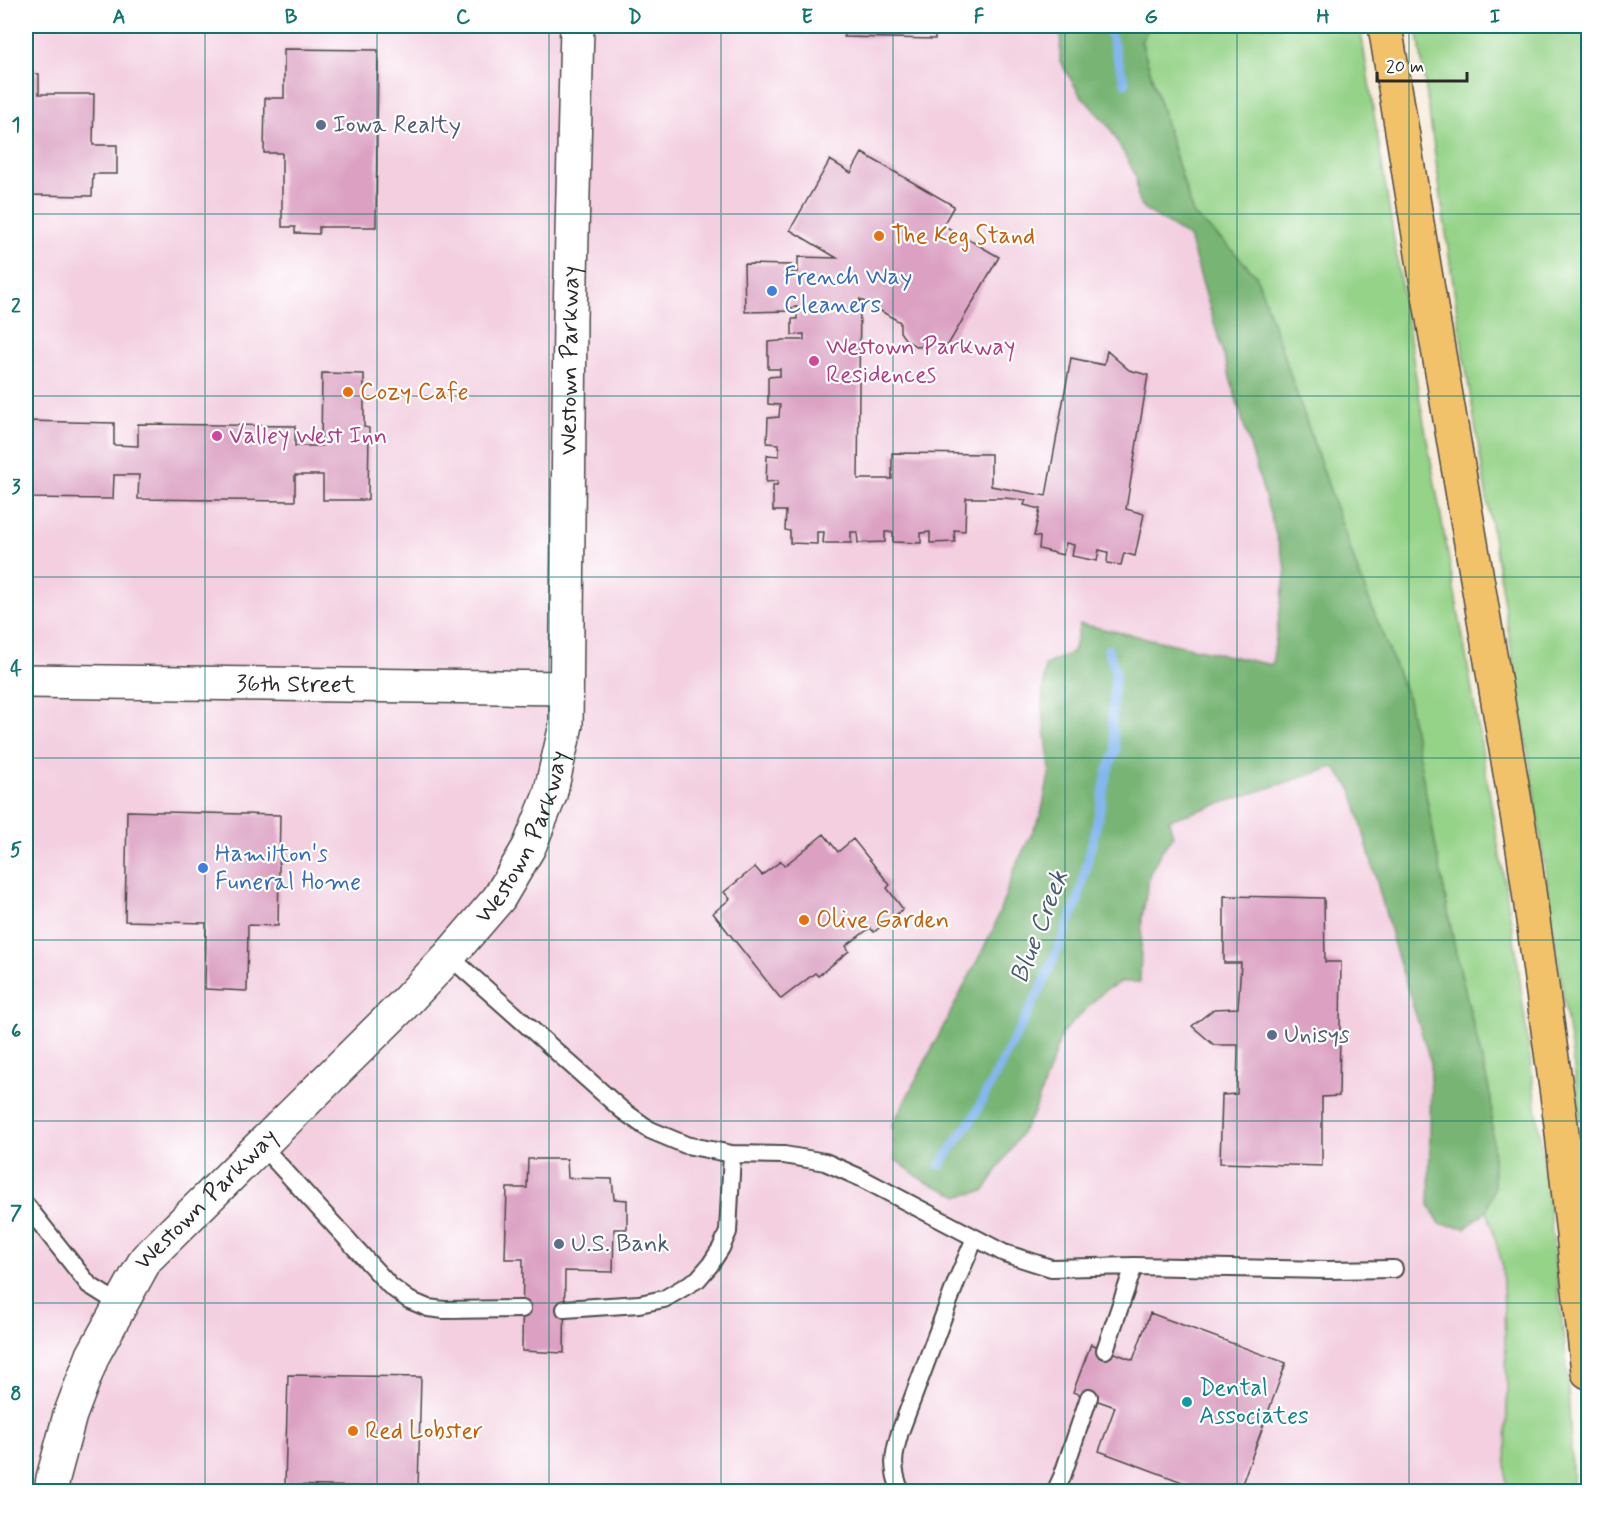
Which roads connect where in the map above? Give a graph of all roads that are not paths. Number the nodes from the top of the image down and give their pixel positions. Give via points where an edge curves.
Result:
1 (577, 26) edge
2 (1385, 26) edge
3 (26, 681) edge
4 (566, 688) junction
5 (449, 956) junction
6 (261, 1145) junction
7 (732, 1154) junction
8 (26, 1205) edge
9 (975, 1238) junction
10 (1134, 1266) junction
11 (1394, 1269) dead end
12 (121, 1305) junction
13 (522, 1309) dead end
14 (565, 1309) dead end
15 (1105, 1350) dead end
16 (1588, 1372) edge
17 (1089, 1397) dead end
18 (51, 1491) edge
19 (901, 1491) edge
20 (1054, 1491) edge

1 - 4 street, Westown Parkway
2 - 16 highway via 1524,855 1562,1124
3 - 4 street, 36th Street
4 - 5 street, Westown Parkway via 566,725 550,795 529,847 499,898
5 - 6 street, Westown Parkway
5 - 7 lane via 622,1110 650,1130 686,1145
6 - 12 street, Westown Parkway via 146,1259
6 - 13 lane via 390,1286 409,1300 444,1310
7 - 9 lane via 784,1155 825,1162
7 - 14 lane via 728,1232 698,1279 664,1299
8 - 12 lane via 89,1285
9 - 10 lane via 1004,1253 1051,1268
9 - 19 lane via 895,1450 893,1467
10 - 11 lane
10 - 15 lane
12 - 18 street, Westown Parkway via 93,1355 70,1415
17 - 20 lane

